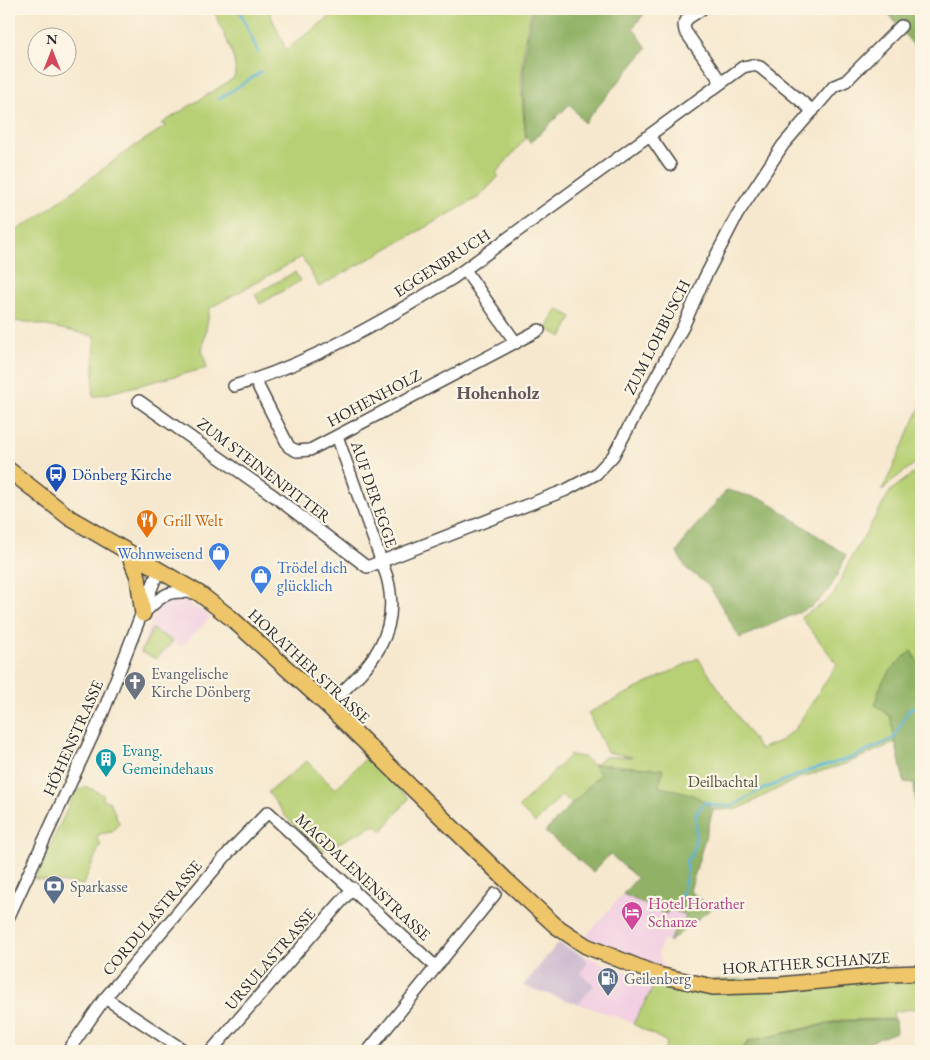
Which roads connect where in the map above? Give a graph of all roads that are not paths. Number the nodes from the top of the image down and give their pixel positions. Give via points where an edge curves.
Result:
1 (702, 9) edge
2 (901, 26) dead end
3 (721, 82) junction
4 (813, 111) junction
5 (650, 136) junction
6 (670, 165) dead end
7 (465, 270) junction
8 (539, 330) dead end
9 (516, 343) junction
10 (255, 380) junction
11 (234, 386) dead end
12 (139, 401) dead end
13 (337, 436) junction
14 (9, 470) edge
15 (128, 552) junction
16 (381, 562) junction
17 (367, 567) joint
18 (159, 569) junction
19 (200, 594) junction
20 (143, 614) junction
21 (328, 706) junction
22 (268, 812) joint
23 (353, 888) junction
24 (495, 894) dead end
25 (9, 916) edge
26 (556, 926) joint
27 (436, 967) junction
28 (921, 973) edge
29 (104, 998) junction
30 (68, 1051) edge
31 (185, 1051) edge
32 (211, 1051) edge
33 (368, 1051) edge

1 - 3 street via 687,19 685,31
2 - 4 street, ZUM LOHBUSCH via 846,81 834,86
3 - 4 street, EGGENBRUCH via 752,64 760,67
3 - 5 street, EGGENBRUCH
4 - 16 street, ZUM LOHBUSCH via 783,145 737,215 683,327 613,456 603,468 566,490
5 - 6 street
5 - 7 street, EGGENBRUCH
7 - 9 street
7 - 10 street, EGGENBRUCH via 367,328
8 - 9 street, HOHENHOLZ
9 - 13 street, HOHENHOLZ
10 - 11 street, EGGENBRUCH
10 - 13 street, HOHENHOLZ via 289,447 297,452 310,450
12 - 17 street, ZUM STEINENPITTER via 258,484
13 - 16 street, AUF DER EGGE
14 - 15 main road, HORATHER STRASSE via 70,518
15 - 18 main road, HORATHER STRASSE
15 - 20 main road via 138,577
16 - 17 street, ZUM LOHBUSCH
16 - 21 street, AUF DER EGGE via 391,592 382,646 362,673
18 - 19 main road, HORATHER STRASSE
18 - 20 street, HÖHENSTRASSE
19 - 20 street via 175,590 160,597
19 - 21 main road, HORATHER STRASSE via 241,626
20 - 25 street, HÖHENSTRASSE via 102,715
21 - 26 main road, HORATHER STRASSE
22 - 23 street, MAGDALENENSTRASSE
22 - 29 street, CORDULASTRASSE via 230,851
23 - 27 street, MAGDALENENSTRASSE
23 - 32 street, URSULASTRASSE
24 - 27 street
26 - 28 main road, HORATHER SCHANZE via 586,946 634,966 680,981 713,987
27 - 33 street
29 - 30 street, CORDULASTRASSE
29 - 31 street

